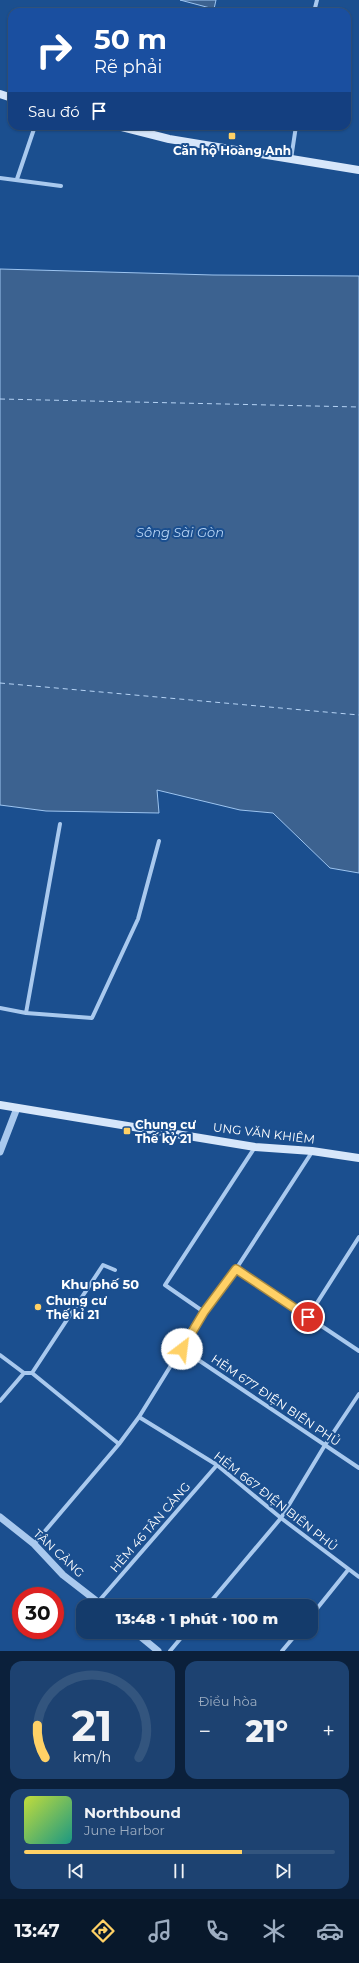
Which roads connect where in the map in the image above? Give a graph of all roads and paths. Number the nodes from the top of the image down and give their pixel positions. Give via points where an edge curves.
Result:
1 (34, 130) edge
2 (134, 130) edge
3 (295, 130) edge
4 (291, 160) junction
5 (359, 170) edge
6 (0, 178) edge
7 (17, 179) junction
8 (61, 186) dead end
9 (60, 824) dead end
10 (159, 841) dead end
11 (0, 1008) edge
12 (26, 1013) junction
13 (0, 1105) edge
14 (17, 1108) junction
15 (255, 1147) junction
16 (312, 1151) junction
17 (0, 1152) edge
18 (359, 1158) edge
19 (359, 1237) edge
20 (236, 1269) junction
21 (115, 1270) dead end
22 (204, 1312) junction
23 (308, 1317) junction
24 (182, 1349) junction
25 (359, 1352) edge
26 (0, 1355) edge
27 (24, 1373) junction
28 (32, 1373) junction
29 (359, 1394) edge
30 (0, 1401) edge
31 (139, 1417) junction
32 (119, 1444) junction
33 (325, 1445) junction
34 (217, 1465) junction
35 (359, 1468) edge
36 (0, 1517) edge
37 (281, 1518) junction
38 (34, 1544) junction
39 (348, 1570) junction
40 (359, 1577) edge
41 (94, 1599) edge
42 (104, 1599) edge
43 (214, 1599) edge
44 (318, 1607) edge
45 (143, 1639) edge
46 (180, 1639) edge
47 (292, 1639) edge
48 (158, 1651) edge
49 (170, 1651) edge
50 (282, 1651) edge

1 - 7 street
2 - 4 main road via 170,139
3 - 4 street
4 - 5 main road
6 - 7 street
7 - 8 street
9 - 12 street
10 - 12 street via 138,919 92,1018
11 - 12 street
13 - 14 main road, UNG VĂN KHIÊM
14 - 15 main road, UNG VĂN KHIÊM
14 - 17 street
15 - 16 main road, UNG VĂN KHIÊM
15 - 22 street via 165,1285
16 - 18 main road, UNG VĂN KHIÊM
16 - 20 street
19 - 23 street
20 - 22 street
20 - 23 street
21 - 28 street via 104,1265
22 - 24 street
23 - 25 street
24 - 31 street
24 - 33 street, HẺM 677 ĐIỆN BIÊN PHỦ
26 - 27 street
27 - 28 street
27 - 30 street
28 - 32 street
29 - 33 street
31 - 32 street
31 - 34 street, HẺM 667 ĐIỆN BIÊN PHỦ
32 - 38 street
33 - 35 street, HẺM 677 ĐIỆN BIÊN PHỦ
33 - 37 street
34 - 37 street, HẺM 667 ĐIỆN BIÊN PHỦ
34 - 42 street, HẺM 46 TÂN CẢNG
36 - 38 street, TÂN CẢNG
37 - 39 street, HẺM 667 ĐIỆN BIÊN PHỦ
37 - 43 street
38 - 41 street, TÂN CẢNG via 63,1575
39 - 40 street, HẺM 667 ĐIỆN BIÊN PHỦ
39 - 44 street
45 - 48 street
46 - 49 street
47 - 50 street

